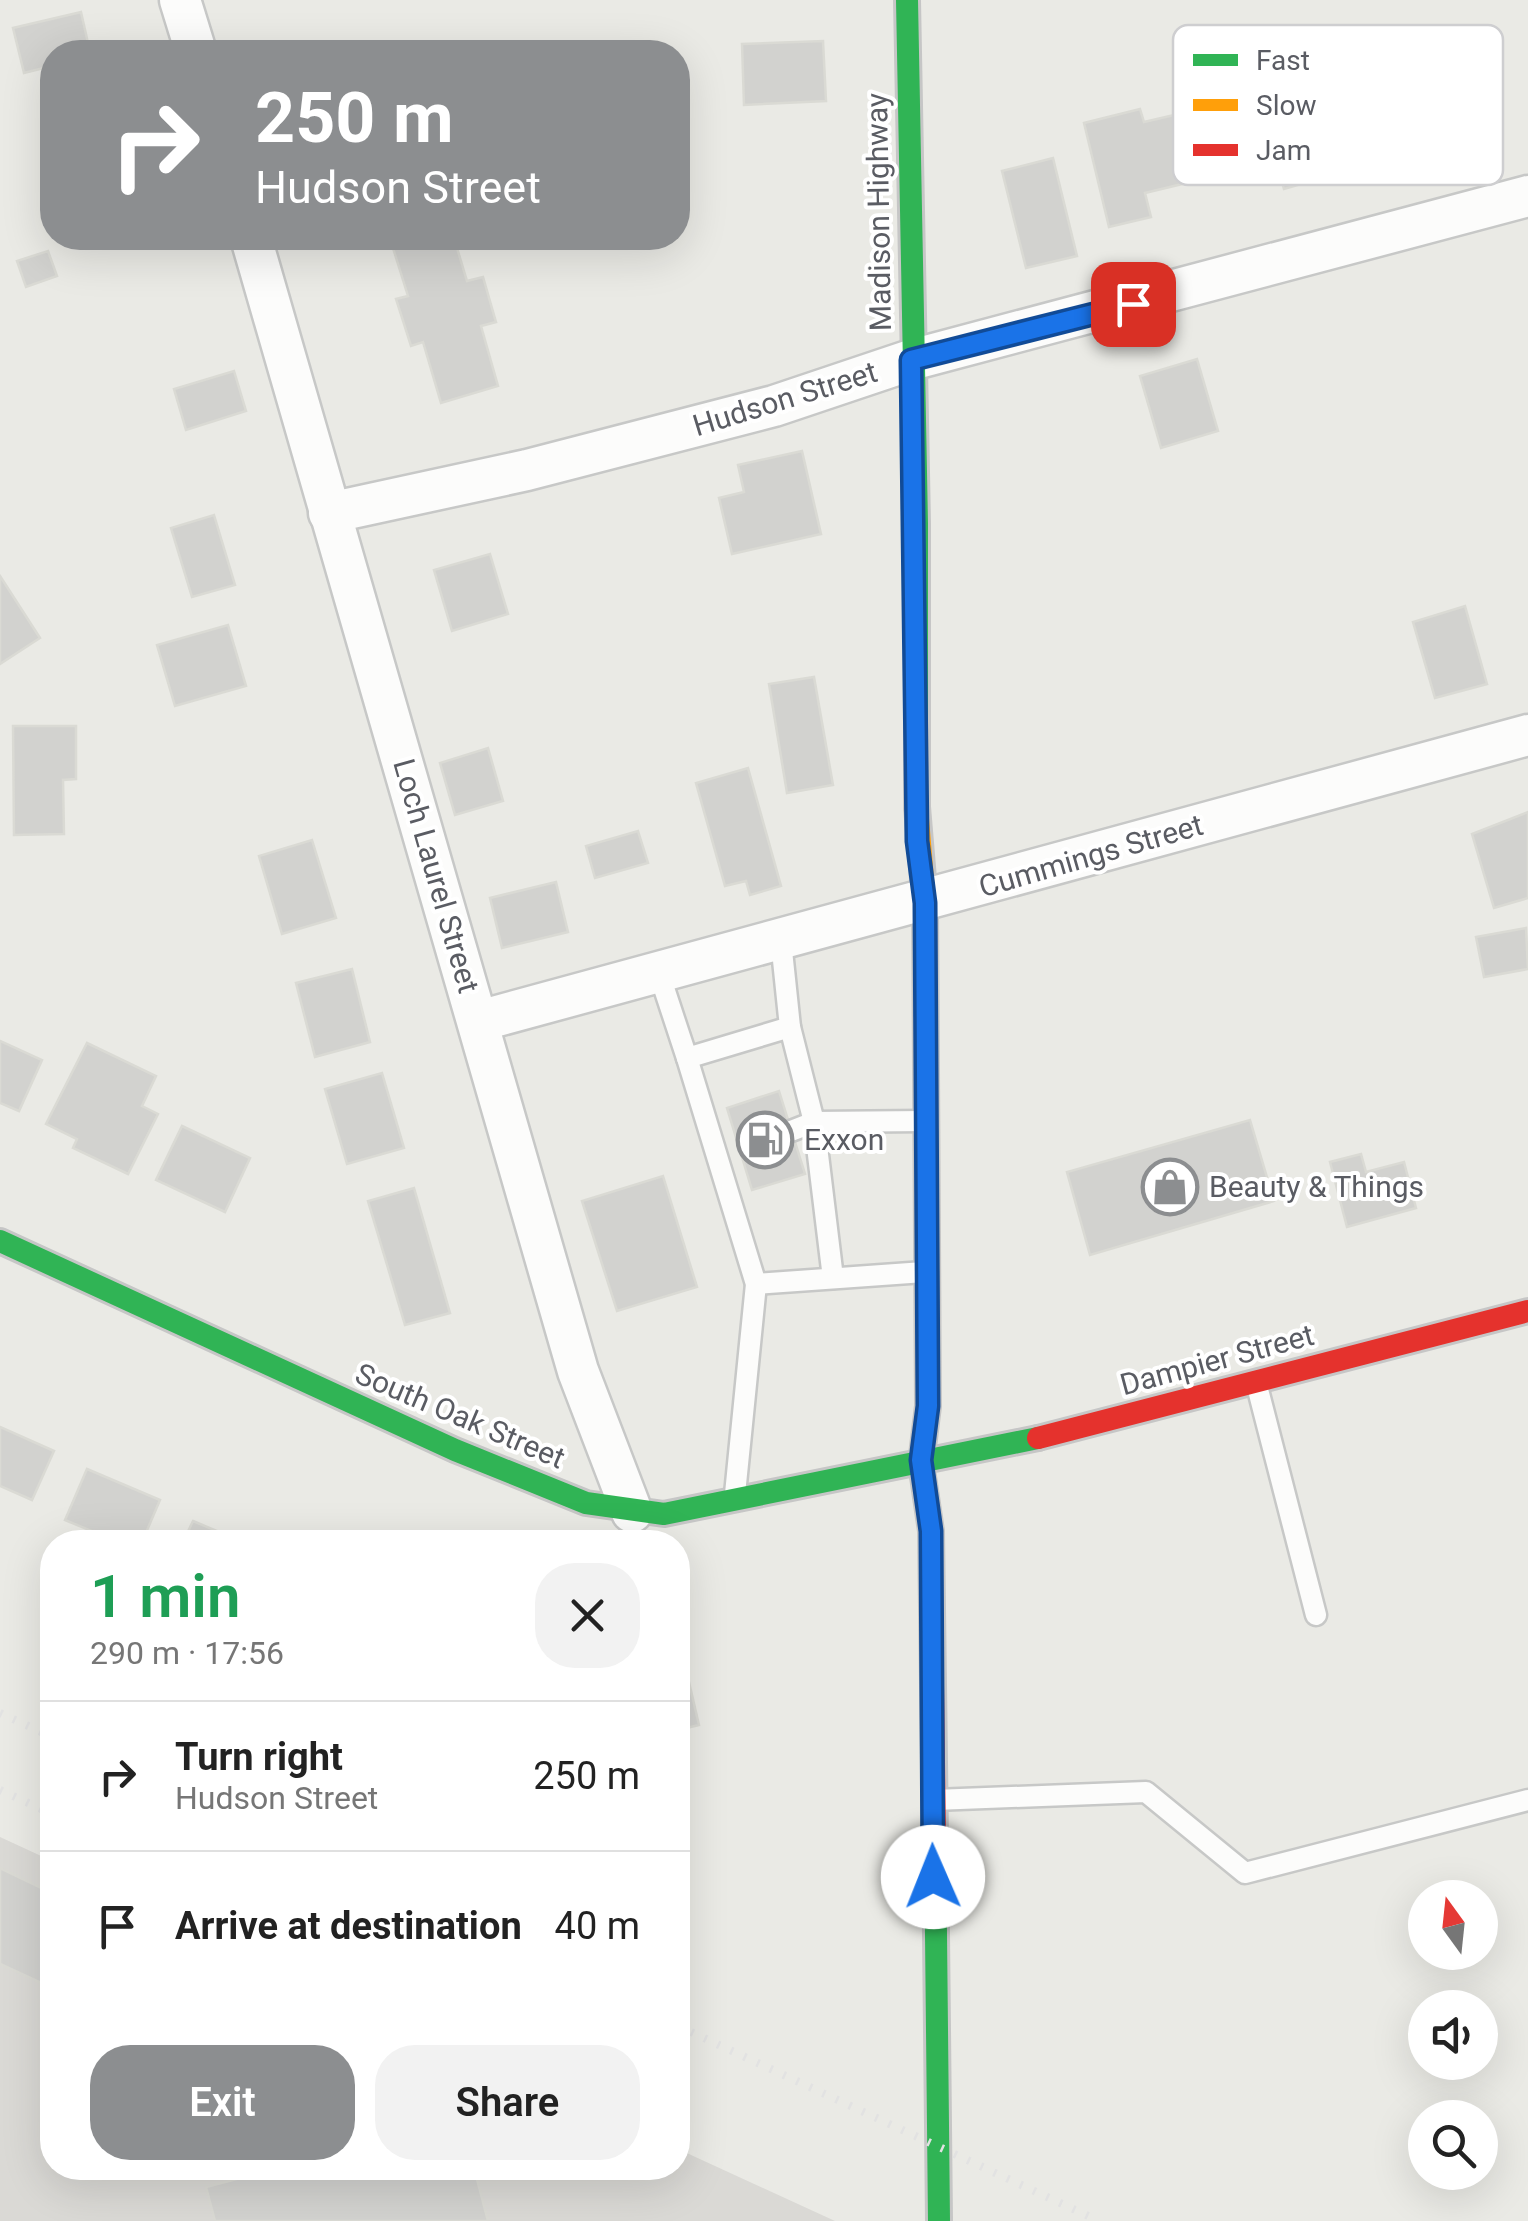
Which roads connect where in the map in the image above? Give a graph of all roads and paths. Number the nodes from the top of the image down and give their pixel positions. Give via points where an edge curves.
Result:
1 (180, 0) edge
2 (907, 0) edge
3 (192, 40) edge
4 (1528, 196) edge
5 (254, 250) edge
6 (911, 360) junction
7 (329, 513) junction
8 (1528, 735) edge
9 (925, 903) junction
10 (781, 940) junction
11 (659, 973) junction
12 (479, 1021) junction
13 (790, 1028) junction
14 (688, 1058) junction
15 (926, 1120) junction
16 (814, 1122) junction
17 (791, 1131) dead end
18 (739, 1149) dead end
19 (717, 1156) junction
20 (0, 1241) edge
21 (927, 1271) junction
22 (832, 1278) junction
23 (756, 1284) junction
24 (1528, 1312) edge
25 (1256, 1380) junction
26 (921, 1460) junction
27 (734, 1500) junction
28 (632, 1512) junction
29 (1316, 1615) dead end
30 (932, 1800) junction
31 (1528, 1800) edge
32 (939, 2221) edge

1 - 3 street
2 - 6 main road, Madison Highway
4 - 6 street, Hudson Street
5 - 7 street, Loch Laurel Street
6 - 7 street, Hudson Street via 736,416
6 - 9 main road, Madison Highway via 917,841
7 - 12 street, Loch Laurel Street
8 - 9 street, Cummings Street
9 - 10 street, Cummings Street
9 - 15 main road, Madison Highway
10 - 11 street, Cummings Street
10 - 13 lane
11 - 12 street, Cummings Street
11 - 14 lane
12 - 28 street, Loch Laurel Street via 578,1371
13 - 14 lane
13 - 16 lane
14 - 19 lane
15 - 16 lane
15 - 21 main road, Madison Highway
16 - 17 lane
16 - 22 lane
18 - 19 lane
19 - 23 lane
20 - 28 main road, South Oak Street via 456,1450 586,1503
21 - 22 lane
21 - 26 main road, Madison Highway via 928,1406
22 - 23 lane
23 - 27 lane
24 - 25 main road, Dampier Street
25 - 26 main road, Dampier Street via 1050,1436
25 - 29 lane
26 - 27 main road, South Oak Street
26 - 30 main road, Madison Highway via 931,1531
27 - 28 main road, South Oak Street via 664,1514
30 - 31 lane via 1146,1792 1246,1873
30 - 32 main road, Madison Highway

